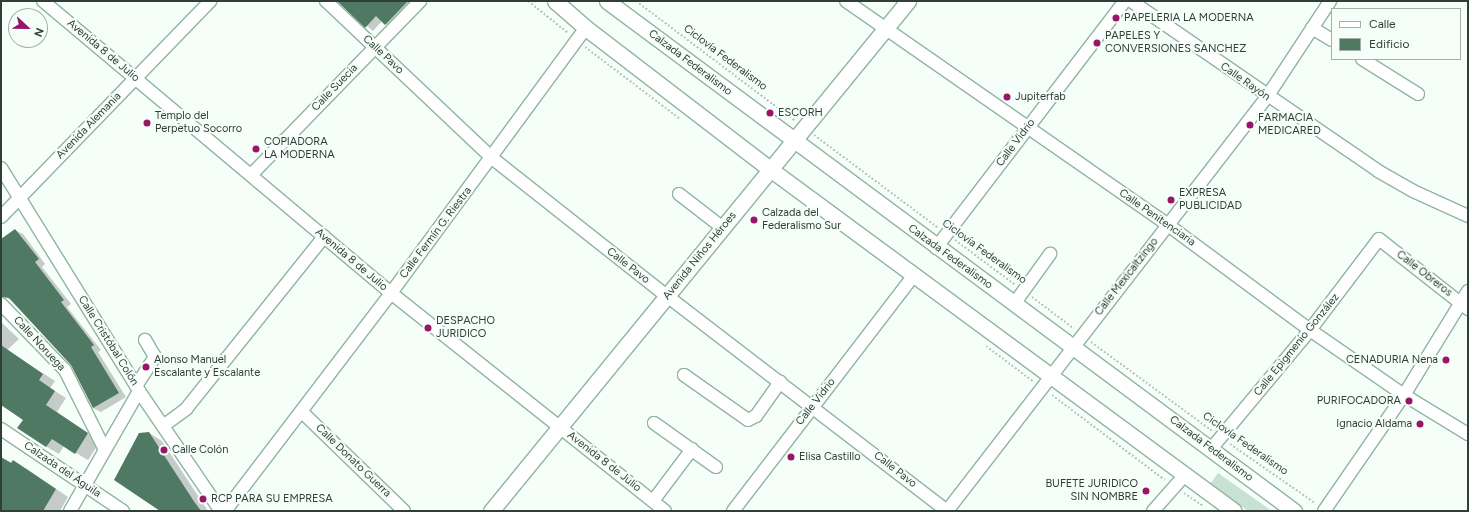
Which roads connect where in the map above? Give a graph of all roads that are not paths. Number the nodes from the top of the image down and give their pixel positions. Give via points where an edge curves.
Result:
1 (43, 1) edge
2 (210, 1) edge
3 (326, 1) edge
4 (420, 1) edge
5 (555, 1) edge
6 (608, 1) edge
7 (846, 1) edge
8 (908, 1) edge
9 (1125, 1) edge
10 (1131, 1) edge
11 (1330, 1) edge
12 (586, 28) junction
13 (1312, 28) junction
14 (885, 29) junction
15 (1331, 39) edge
16 (374, 46) junction
17 (1364, 60) edge
18 (135, 78) junction
19 (1418, 94) dead end
20 (1267, 97) junction
21 (1028, 128) junction
22 (794, 141) junction
23 (492, 158) junction
24 (1, 168) edge
25 (770, 169) junction
26 (250, 175) junction
27 (679, 194) dead end
28 (19, 198) junction
29 (1468, 216) edge
30 (1, 217) edge
31 (1168, 225) junction
32 (723, 228) junction
33 (324, 237) junction
34 (1379, 239) joint
35 (936, 248) junction
36 (1050, 254) dead end
37 (914, 275) junction
38 (1468, 291) edge
39 (391, 293) junction
40 (667, 296) junction
41 (1, 304) edge
42 (1014, 304) junction
43 (1465, 307) edge
44 (1310, 330) junction
45 (145, 340) dead end
46 (1073, 348) junction
47 (684, 375) dead end
48 (1051, 377) junction
49 (780, 382) junction
50 (138, 389) junction
51 (1404, 395) junction
52 (813, 406) junction
53 (302, 412) junction
54 (654, 423) dead end
55 (163, 426) junction
56 (560, 427) junction
57 (1, 429) edge
58 (1468, 434) edge
59 (1216, 443) junction
60 (692, 449) junction
61 (105, 450) junction
62 (716, 467) dead end
63 (1184, 475) junction
64 (84, 486) junction
65 (653, 501) junction
66 (1325, 510) edge
67 (70, 511) edge
68 (123, 511) edge
69 (221, 511) edge
70 (225, 511) edge
71 (404, 511) edge
72 (491, 511) edge
73 (665, 511) edge
74 (733, 511) edge
75 (947, 511) edge
76 (1153, 511) edge
77 (1234, 511) edge
78 (1294, 511) edge

1 - 18 street, Avenida 8 de Julio
2 - 18 street, Avenida Alemania
3 - 16 street, Calle Pavo
4 - 16 street, Calle Suecia
5 - 12 main road
6 - 22 main road, Calzada Federalismo
7 - 14 street, Calle Penitenciaria
8 - 14 main road, Avenida Niños Héroes
9 - 21 street, Calle Vidrio
10 - 20 street, Calle Rayón
11 - 13 street, Calle Mexicaltzingo
12 - 23 street, Calle Fermín G. Riestra
12 - 25 main road
13 - 15 street
13 - 20 street, Calle Mexicaltzingo
14 - 21 street, Calle Penitenciaria
14 - 22 main road, Avenida Niños Héroes
16 - 23 street, Calle Pavo
16 - 26 street, Calle Suecia
17 - 19 street
18 - 26 street, Avenida 8 de Julio
18 - 28 street, Avenida Alemania
20 - 29 street, Calle Rayón via 1378,171 1413,191
20 - 31 street, Calle Mexicaltzingo
21 - 31 street, Calle Penitenciaria
21 - 35 street, Calle Vidrio
22 - 25 main road, Avenida Niños Héroes
22 - 35 main road, Calzada Federalismo
23 - 39 street, Calle Fermín G. Riestra
23 - 40 street, Calle Pavo
24 - 28 street, Calle Cristóbal Colón
25 - 32 main road, Avenida Niños Héroes
25 - 37 main road
26 - 33 street, Avenida 8 de Julio
27 - 32 street
28 - 30 street, Avenida Alemania
28 - 50 street, Calle Cristóbal Colón
31 - 44 street, Calle Penitenciaria
31 - 46 street, Calle Mexicaltzingo
32 - 40 main road, Avenida Niños Héroes
33 - 39 street, Avenida 8 de Julio
33 - 55 street via 186,409
34 - 43 street, Calle Obreros
34 - 44 street, Calle Epigmenio González
35 - 42 main road, Calzada Federalismo
36 - 42 street
37 - 48 main road
37 - 52 street, Calle Vidrio
38 - 43 street
39 - 53 street, Calle Fermín G. Riestra
39 - 56 street, Avenida 8 de Julio
40 - 49 street, Calle Pavo
40 - 56 main road, Avenida Niños Héroes
41 - 61 street, Calle Noruega via 65,370
42 - 46 main road, Calzada Federalismo
43 - 51 street
44 - 51 street, Calle Penitenciaria
44 - 59 street, Calle Epigmenio González
45 - 50 street via 155,357
46 - 48 street, Calle Mexicaltzingo
46 - 59 main road, Calzada Federalismo
47 - 49 street via 748,420 756,416
48 - 63 main road
48 - 75 street, Calle Mexicaltzingo
49 - 52 street, Calle Pavo
50 - 55 street, Calle Cristóbal Colón
50 - 61 street
51 - 58 street, Calle Penitenciaria
51 - 66 street
52 - 74 street, Calle Vidrio
52 - 75 street, Calle Pavo
53 - 70 street, Calle Fermín G. Riestra
53 - 71 street, Calle Donato Guerra
54 - 60 street
55 - 69 street, Calle Cristóbal Colón
56 - 65 street, Avenida 8 de Julio
56 - 72 main road, Avenida Niños Héroes
57 - 64 street, Calzada del Águila
59 - 78 main road, Calzada Federalismo
60 - 62 street
60 - 65 street
61 - 64 street
63 - 76 street
63 - 77 main road
64 - 67 street
64 - 68 street, Calzada del Águila
65 - 73 street, Avenida 8 de Julio

